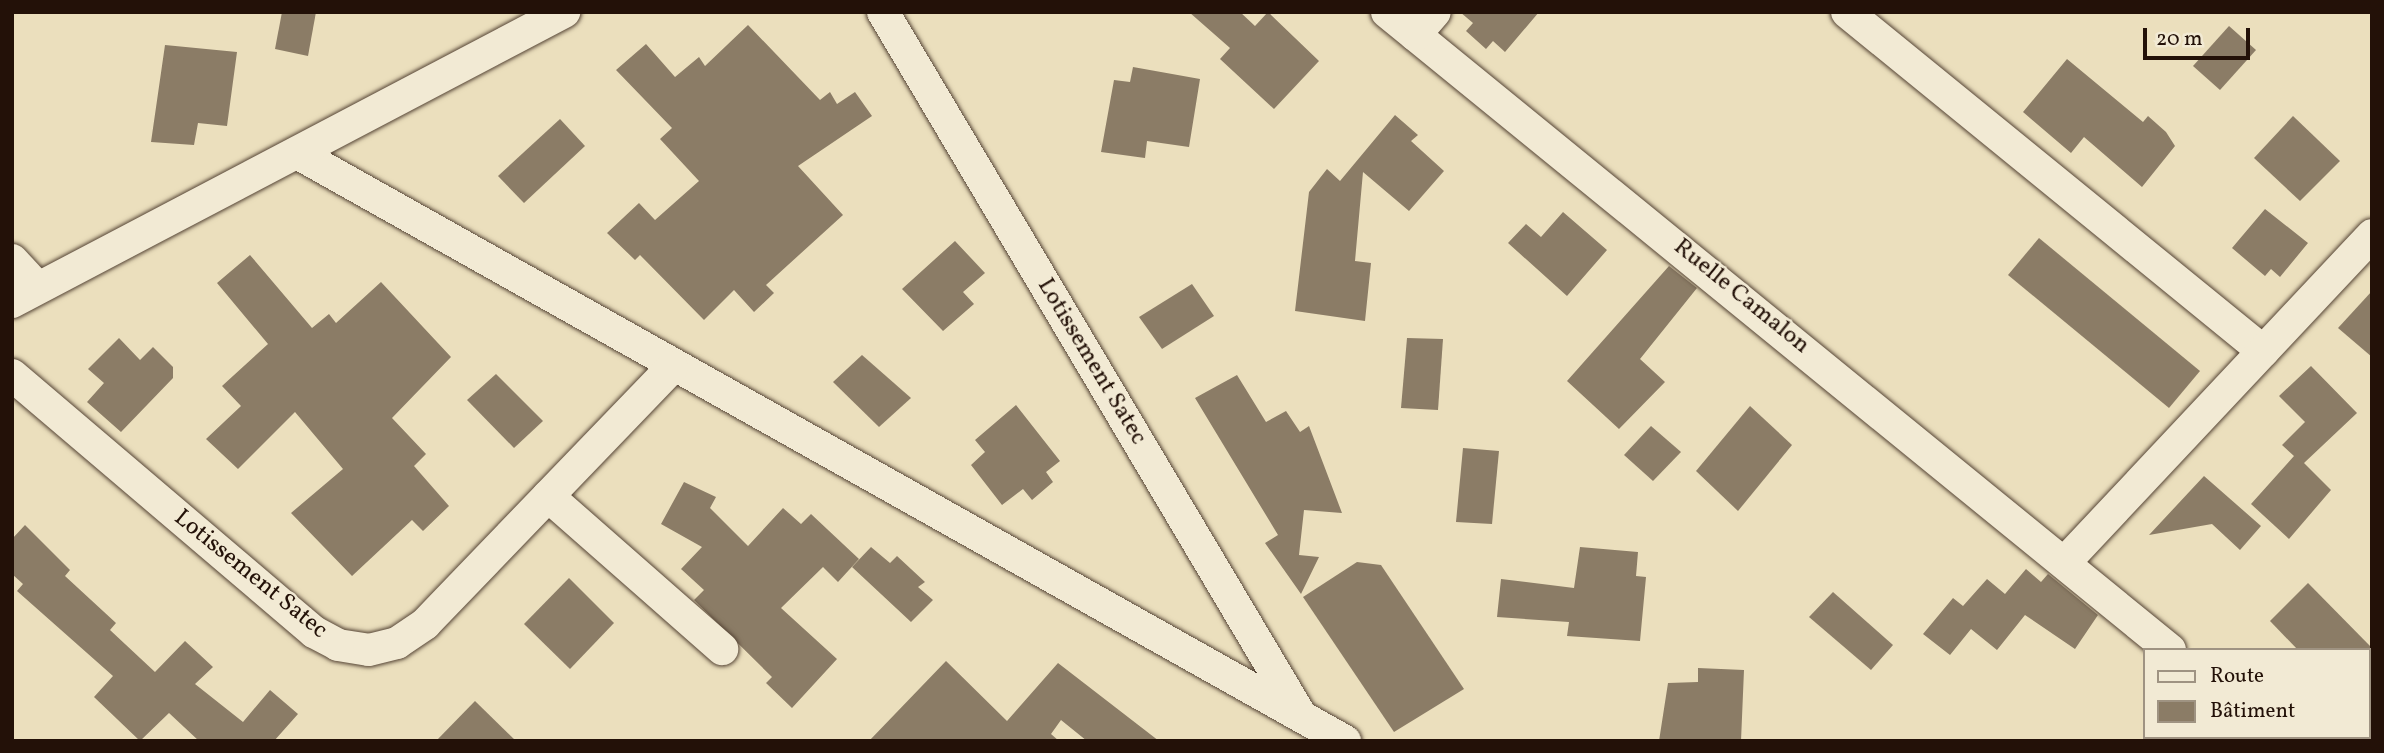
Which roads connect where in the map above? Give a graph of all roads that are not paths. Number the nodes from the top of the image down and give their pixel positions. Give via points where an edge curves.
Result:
1 (564, 12) edge
2 (883, 12) edge
3 (1387, 12) edge
4 (1847, 12) edge
5 (1425, 24) edge
6 (297, 153) junction
7 (2372, 235) edge
8 (12, 260) edge
9 (24, 294) edge
10 (2263, 351) junction
11 (672, 367) junction
12 (12, 375) edge
13 (548, 496) junction
14 (2067, 559) junction
15 (2168, 648) edge
16 (722, 649) dead end
17 (1299, 713) junction
18 (1345, 741) edge

1 - 6 street
2 - 17 street, Lotissement Satec
3 - 5 street, Ruelle Camalon
4 - 10 street
5 - 14 street, Ruelle Camalon
6 - 9 street
6 - 11 street, Lotissement Satec
7 - 10 street
8 - 9 street
10 - 14 street
11 - 13 street, Lotissement Satec
11 - 17 street, Lotissement Satec
12 - 13 street, Lotissement Satec via 314,632 338,645 378,648 425,624
13 - 16 street
14 - 15 street, Ruelle Camalon
17 - 18 street, Lotissement Satec

